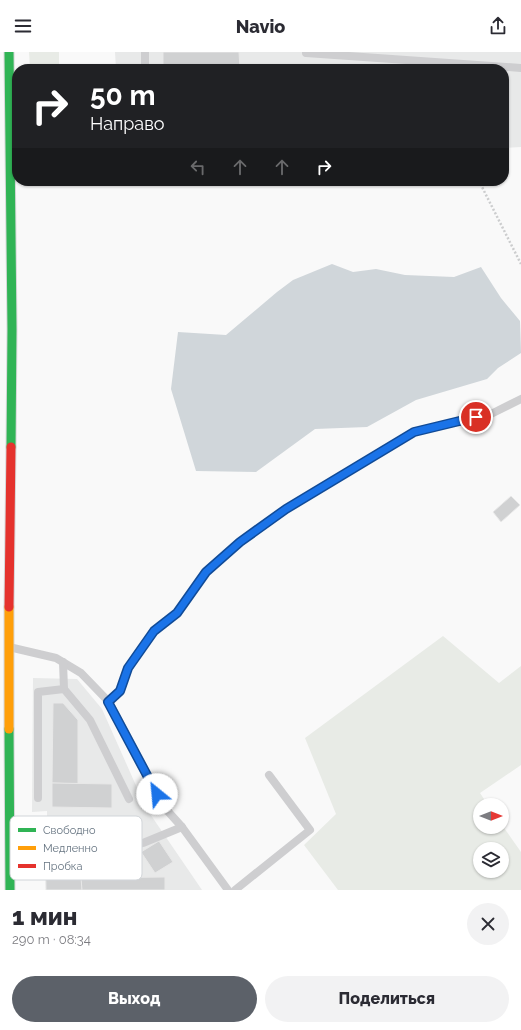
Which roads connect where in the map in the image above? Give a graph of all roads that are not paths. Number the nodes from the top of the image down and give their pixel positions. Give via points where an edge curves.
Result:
1 (9, 52) edge
2 (145, 52) edge
3 (306, 52) edge
4 (145, 64) edge
5 (464, 64) edge
6 (509, 67) edge
7 (521, 68) edge
8 (521, 399) edge
9 (9, 647) junction
10 (63, 662) junction
11 (64, 689) junction
12 (108, 702) junction
13 (269, 775) dead end
14 (38, 798) dead end
15 (129, 799) dead end
16 (4, 814) edge
17 (182, 827) junction
18 (142, 843) edge
19 (10, 890) edge
20 (228, 890) edge
21 (234, 890) edge

1 - 9 street via 12,329
2 - 4 lane
3 - 5 lane
6 - 7 lane
8 - 12 lane via 491,414 414,432 286,509 240,542 206,572 177,613 154,631 128,668 120,691
9 - 10 lane
9 - 16 street
10 - 11 lane
10 - 12 lane via 81,673
11 - 14 lane via 38,692
11 - 15 lane via 90,720
12 - 17 lane via 164,807
13 - 21 lane via 310,830
16 - 19 street
17 - 18 lane
17 - 20 lane

